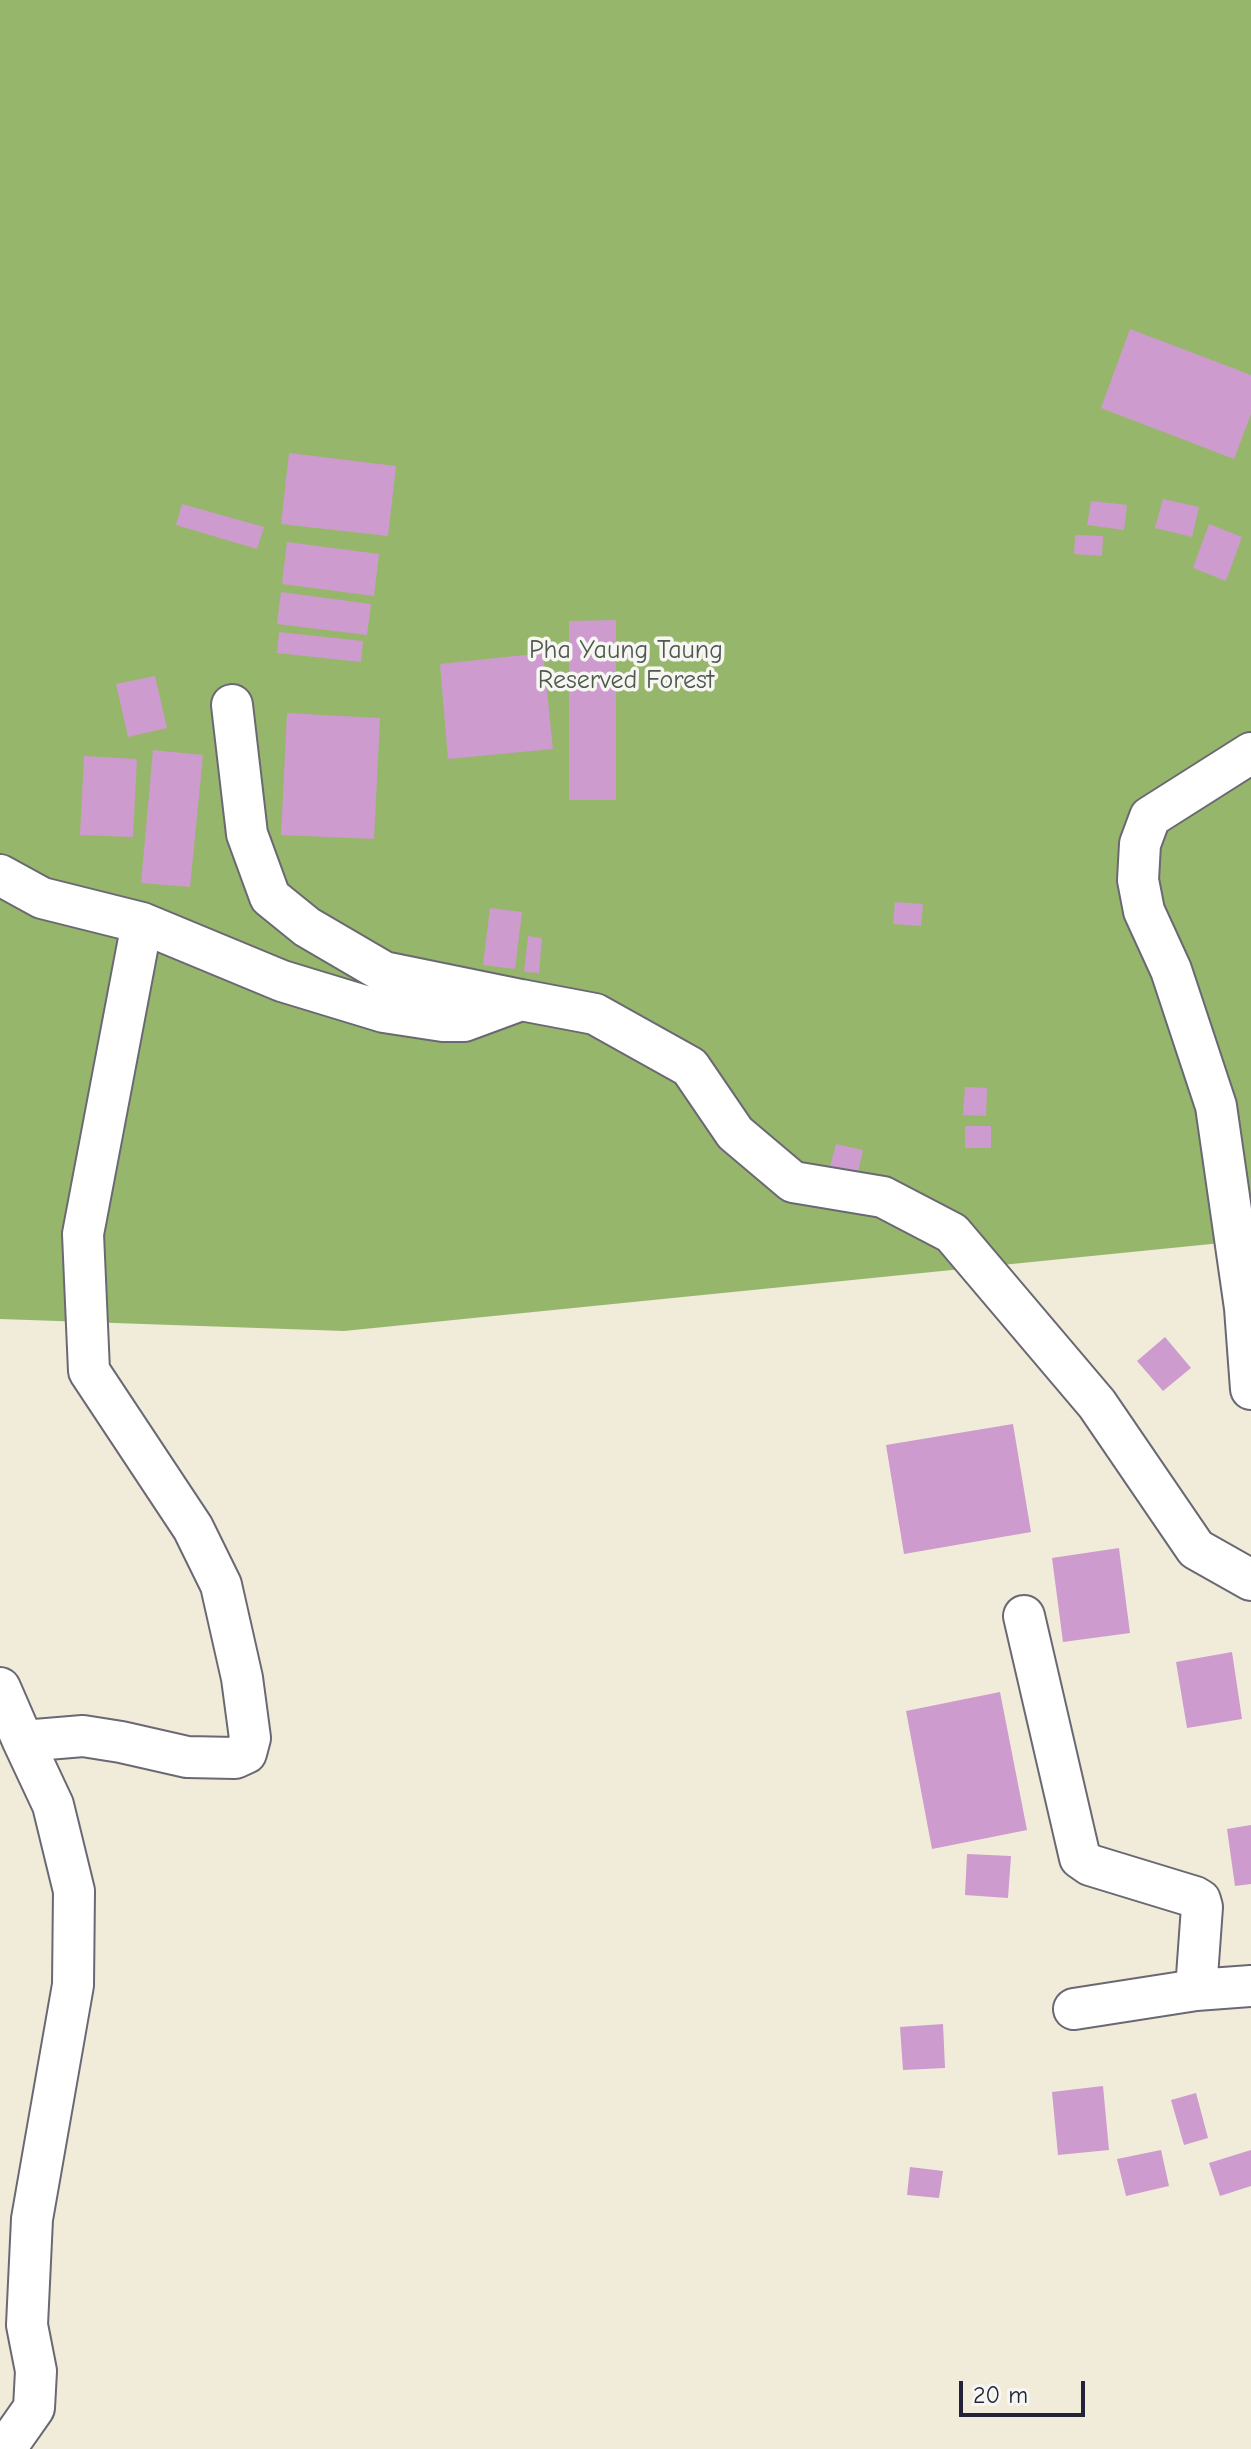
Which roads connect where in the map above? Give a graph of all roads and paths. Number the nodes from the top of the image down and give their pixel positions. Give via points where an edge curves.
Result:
1 (232, 705) dead end
2 (1251, 753) edge
3 (0, 875) edge
4 (142, 923) junction
5 (521, 1000) junction
6 (1251, 1389) edge
7 (1251, 1580) edge
8 (1024, 1616) dead end
9 (0, 1688) edge
10 (23, 1741) junction
11 (1251, 1986) edge
12 (1196, 1990) junction
13 (1074, 2009) dead end
14 (3, 2449) edge

1 - 5 street via 247,834 270,897 307,927 384,972
2 - 6 street via 1150,817 1140,844 1138,880 1144,911 1171,970 1216,1106
3 - 4 street via 42,898
4 - 5 street via 282,981 384,1012 464,1021
4 - 10 street via 83,1234 89,1371 193,1528 221,1585 250,1738 246,1753 235,1758 187,1757 83,1736
5 - 7 street via 595,1014 690,1067 735,1133 793,1182 883,1197 952,1233 1097,1404 1196,1549
8 - 12 street via 1080,1858 1200,1900
9 - 10 street
10 - 14 street via 53,1805 74,1891 73,1985 32,2219 27,2325 36,2371 34,2408
11 - 12 street
12 - 13 street

